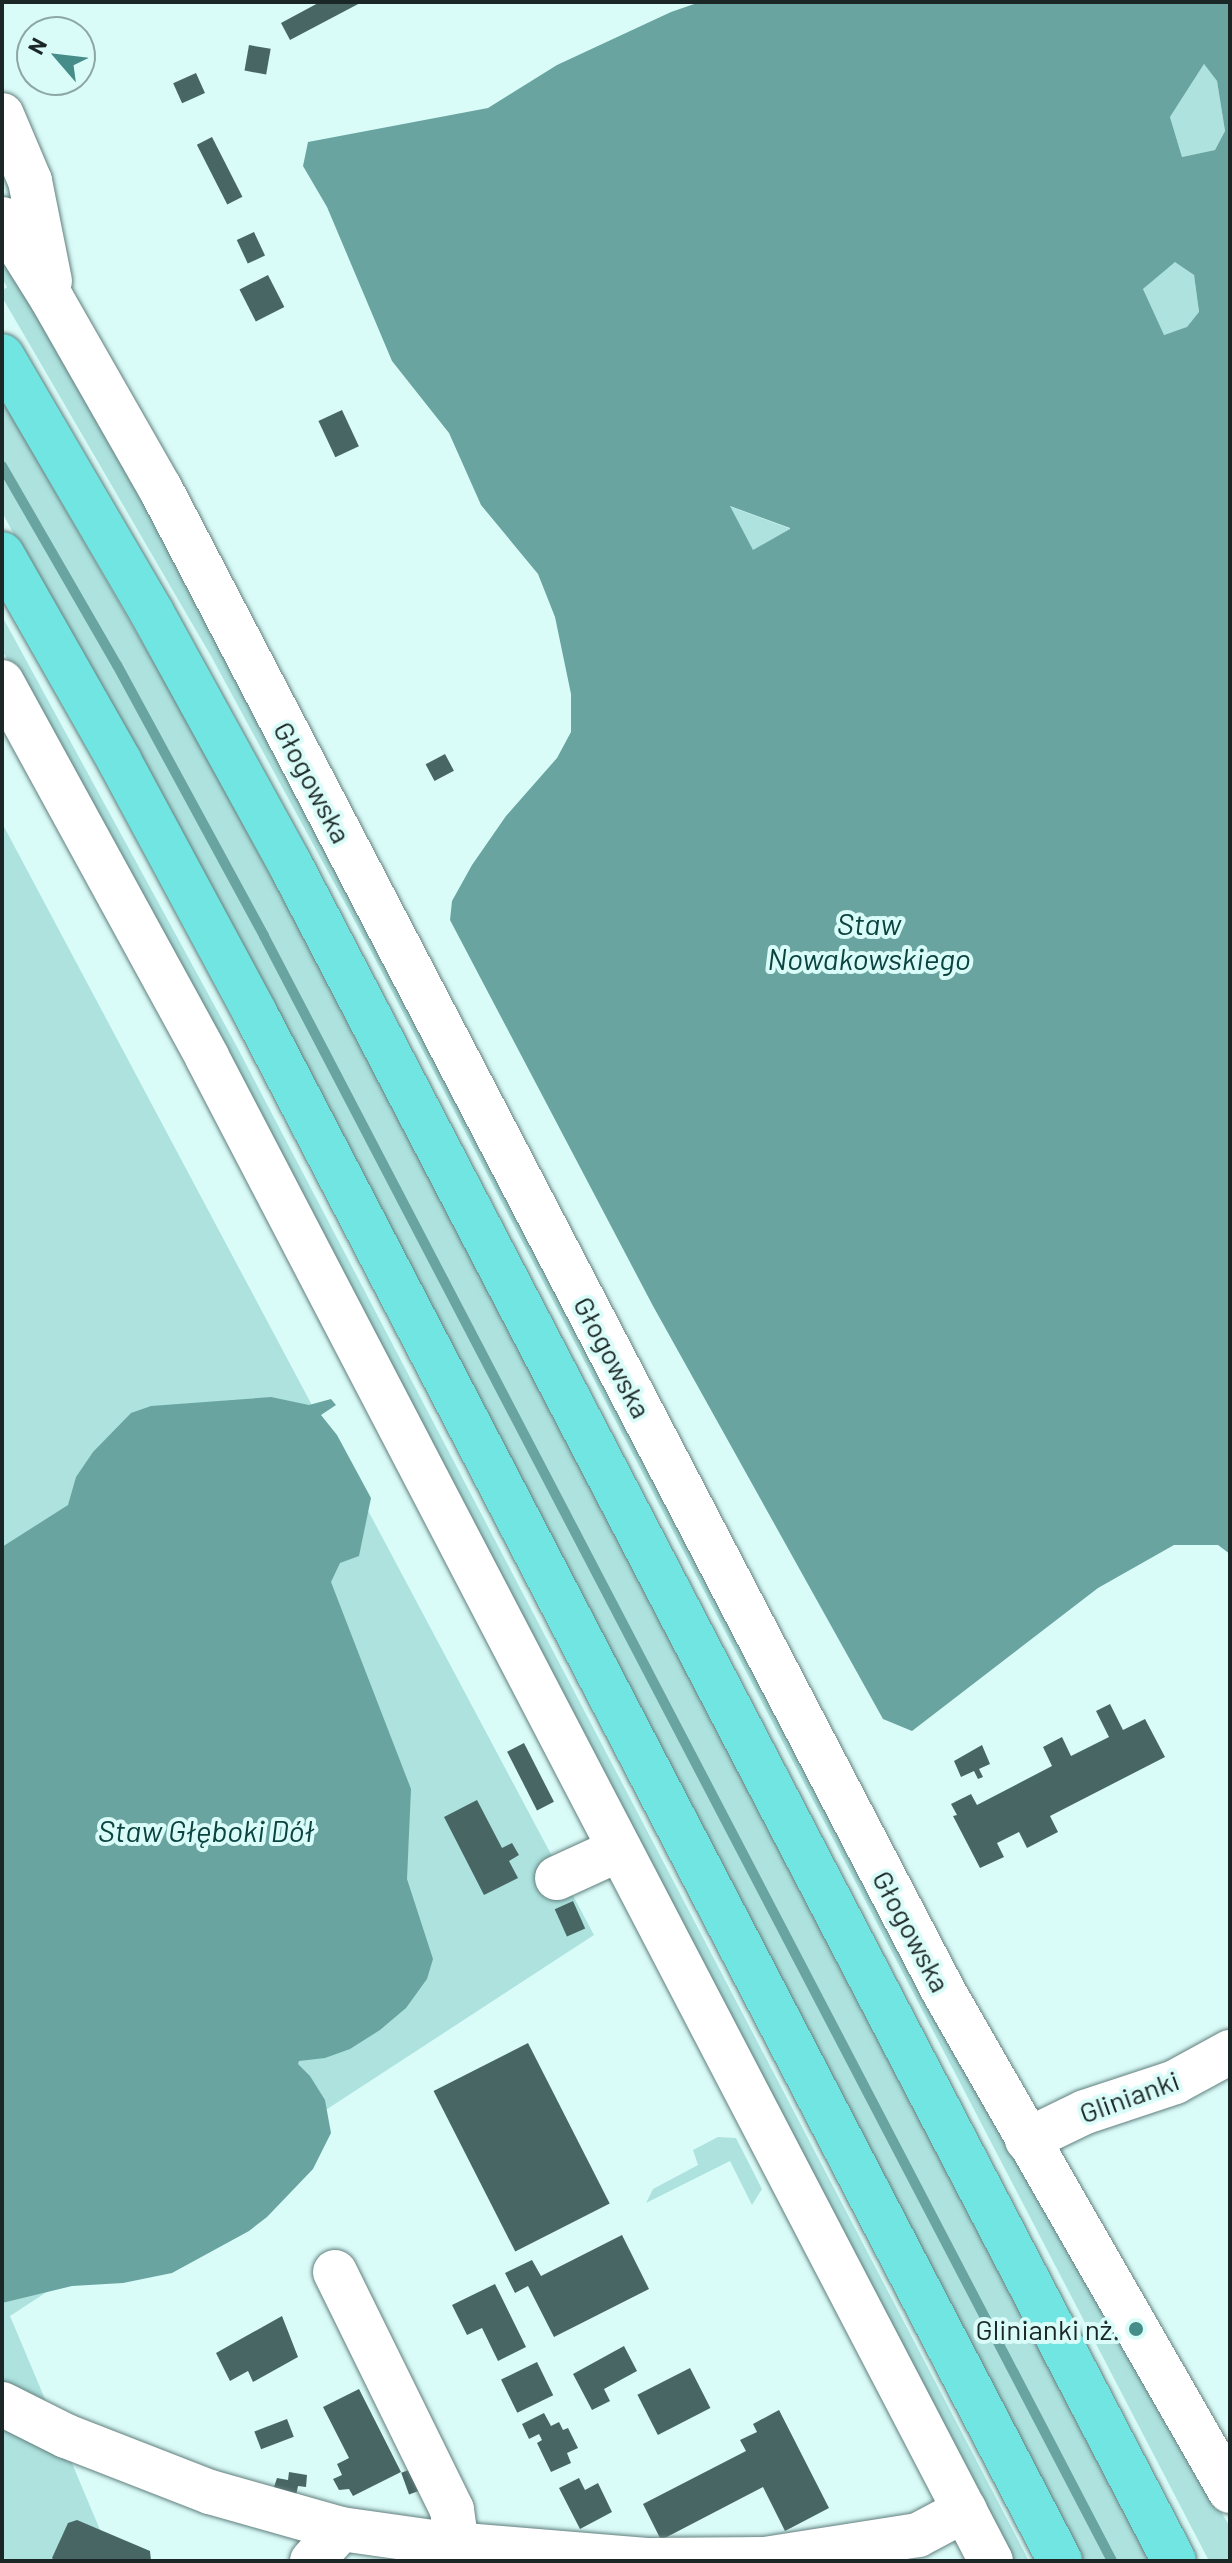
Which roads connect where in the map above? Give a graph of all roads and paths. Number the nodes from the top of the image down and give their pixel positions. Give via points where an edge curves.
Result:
1 (2, 115) edge
2 (2, 219) edge
3 (52, 299) junction
4 (2, 356) edge
5 (2, 554) edge
6 (2, 682) edge
7 (620, 1849) junction
8 (557, 1878) dead end
9 (1230, 2052) edge
10 (1027, 2140) junction
11 (335, 2272) dead end
12 (2, 2404) edge
13 (1230, 2491) edge
14 (965, 2510) junction
15 (341, 2529) junction
16 (457, 2544) junction
17 (312, 2561) edge
18 (991, 2561) edge
19 (1060, 2561) edge
20 (1174, 2561) edge

1 - 3 street via 30,181
2 - 3 street, Głogowska
3 - 10 street, Głogowska via 160,488 923,1953
4 - 20 main road, Głogowska via 297,877
5 - 19 main road via 255,1013
6 - 7 street via 214,1071
7 - 8 street
7 - 14 street
9 - 10 street, Glinianki via 1175,2082 1085,2112
10 - 13 street, Głogowska
11 - 16 street via 452,2510
12 - 15 street via 185,2484
14 - 16 street via 918,2535 765,2559 649,2560
14 - 18 street
15 - 16 street
15 - 17 street

